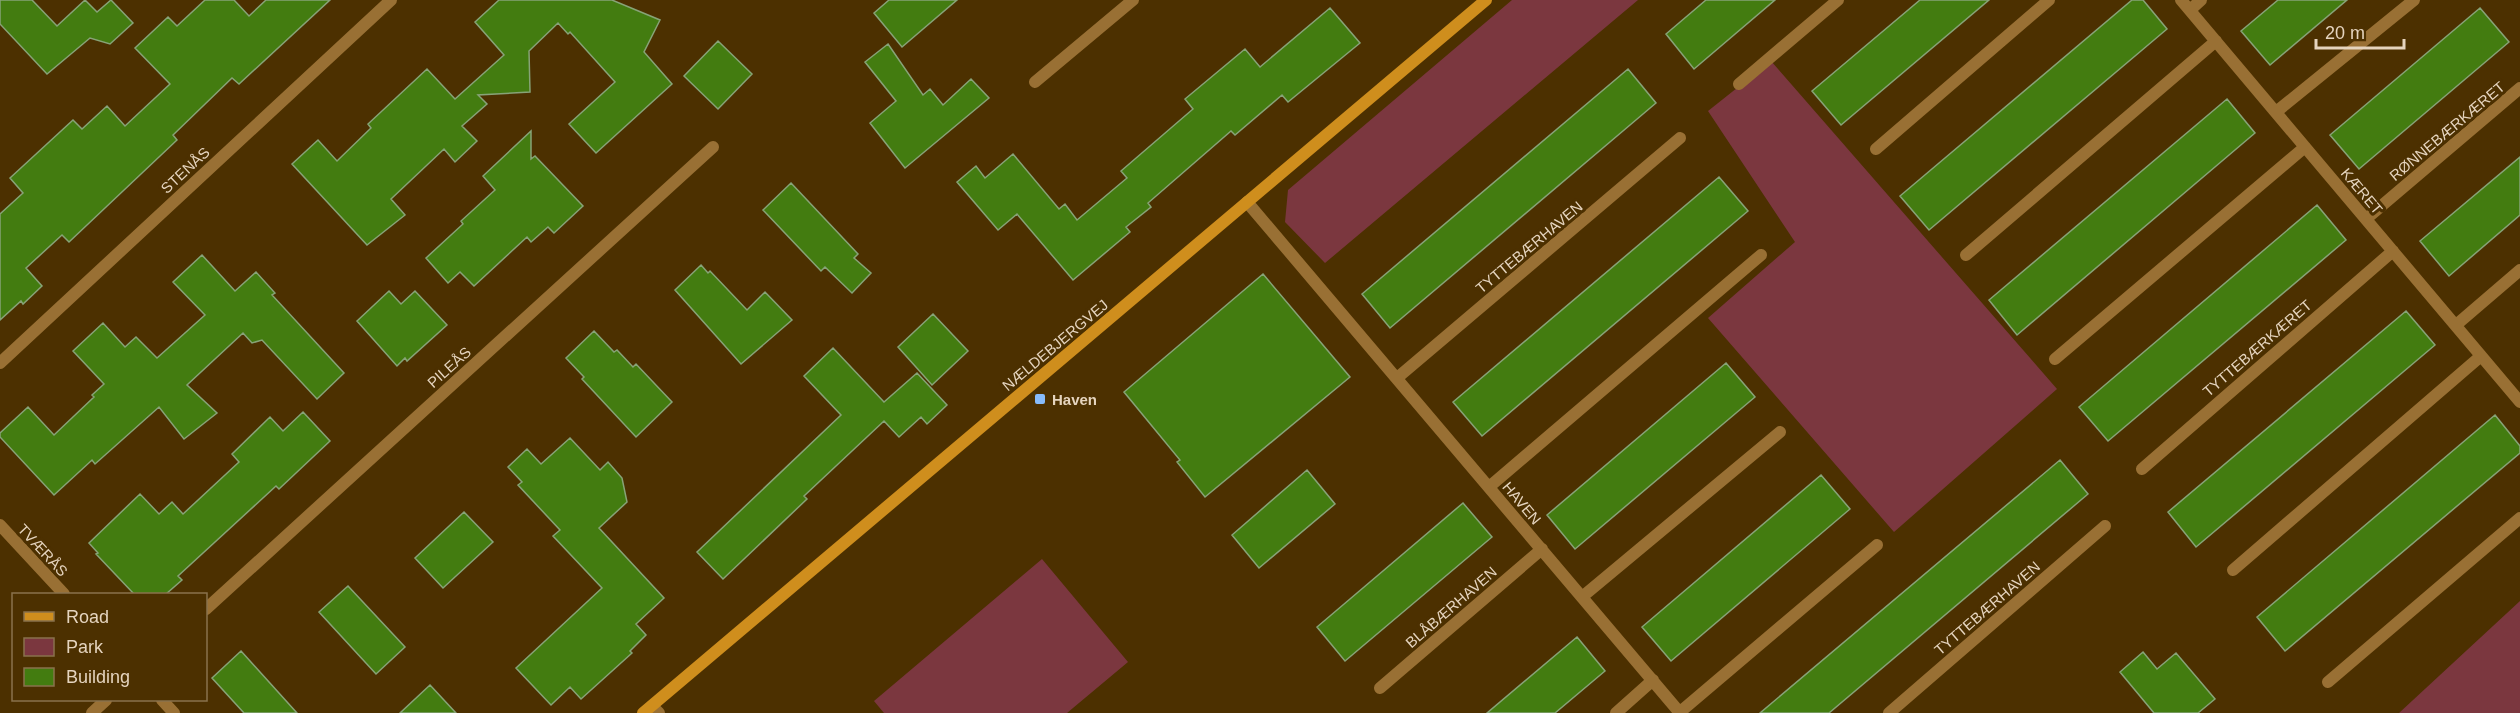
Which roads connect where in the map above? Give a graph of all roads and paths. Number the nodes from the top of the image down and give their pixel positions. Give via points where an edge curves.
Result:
1 (391, 0) edge
2 (1133, 0) edge
3 (1486, 0) edge
4 (1838, 0) edge
5 (2049, 0) edge
6 (2201, 0) edge
7 (2414, 0) edge
8 (2185, 5) edge
9 (2216, 41) junction
10 (1035, 82) dead end
11 (1739, 84) dead end
12 (2520, 88) edge
13 (2276, 112) junction
14 (1680, 138) dead end
15 (713, 147) dead end
16 (2305, 147) junction
17 (1876, 149) dead end
18 (1247, 202) junction
19 (2366, 219) junction
20 (2393, 251) junction
21 (1761, 255) dead end
22 (1966, 255) dead end
23 (2520, 270) edge
24 (2456, 325) junction
25 (2481, 356) junction
26 (2055, 359) dead end
27 (0, 363) edge
28 (1397, 378) junction
29 (2520, 402) edge
30 (1780, 432) dead end
31 (2142, 469) dead end
32 (1489, 487) junction
33 (2520, 518) edge
34 (0, 525) edge
35 (2105, 526) dead end
36 (1877, 545) dead end
37 (1542, 549) junction
38 (2233, 570) dead end
39 (63, 593) edge
40 (1582, 597) junction
41 (207, 608) edge
42 (1653, 680) junction
43 (2328, 682) dead end
44 (1380, 688) dead end
45 (104, 701) edge
46 (164, 701) edge
47 (651, 710) edge
48 (92, 713) edge
49 (174, 713) edge
50 (1616, 713) edge
51 (1680, 713) edge
52 (1889, 713) edge

1 - 27 street, STENÅS
2 - 10 street
3 - 18 street, NÆLDEBJERGVEJ
4 - 11 street
5 - 17 street
6 - 8 street
7 - 13 street
8 - 9 street, KÆRET
9 - 13 street, KÆRET
9 - 22 street
12 - 19 street, RØNNEBÆRKÆRET
13 - 16 street, KÆRET
14 - 28 street, TYTTEBÆRHAVEN
15 - 41 street, PILEÅS
16 - 19 street, KÆRET
16 - 26 street
18 - 28 street, HAVEN
18 - 47 street, NÆLDEBJERGVEJ
19 - 20 street, KÆRET
20 - 24 street, KÆRET
20 - 31 street, TYTTEBÆRKÆRET
21 - 32 street
23 - 24 street
24 - 25 street, KÆRET
25 - 29 street, KÆRET
25 - 38 street
28 - 32 street, HAVEN
30 - 40 street
32 - 37 street, HAVEN
33 - 43 street
34 - 39 street, TVÆRÅS
35 - 52 street, TYTTEBÆRHAVEN
36 - 51 street
37 - 40 street, HAVEN
37 - 44 street, BLÅBÆRHAVEN
40 - 42 street, HAVEN
42 - 50 street
42 - 51 street, HAVEN
45 - 48 street
46 - 49 street

